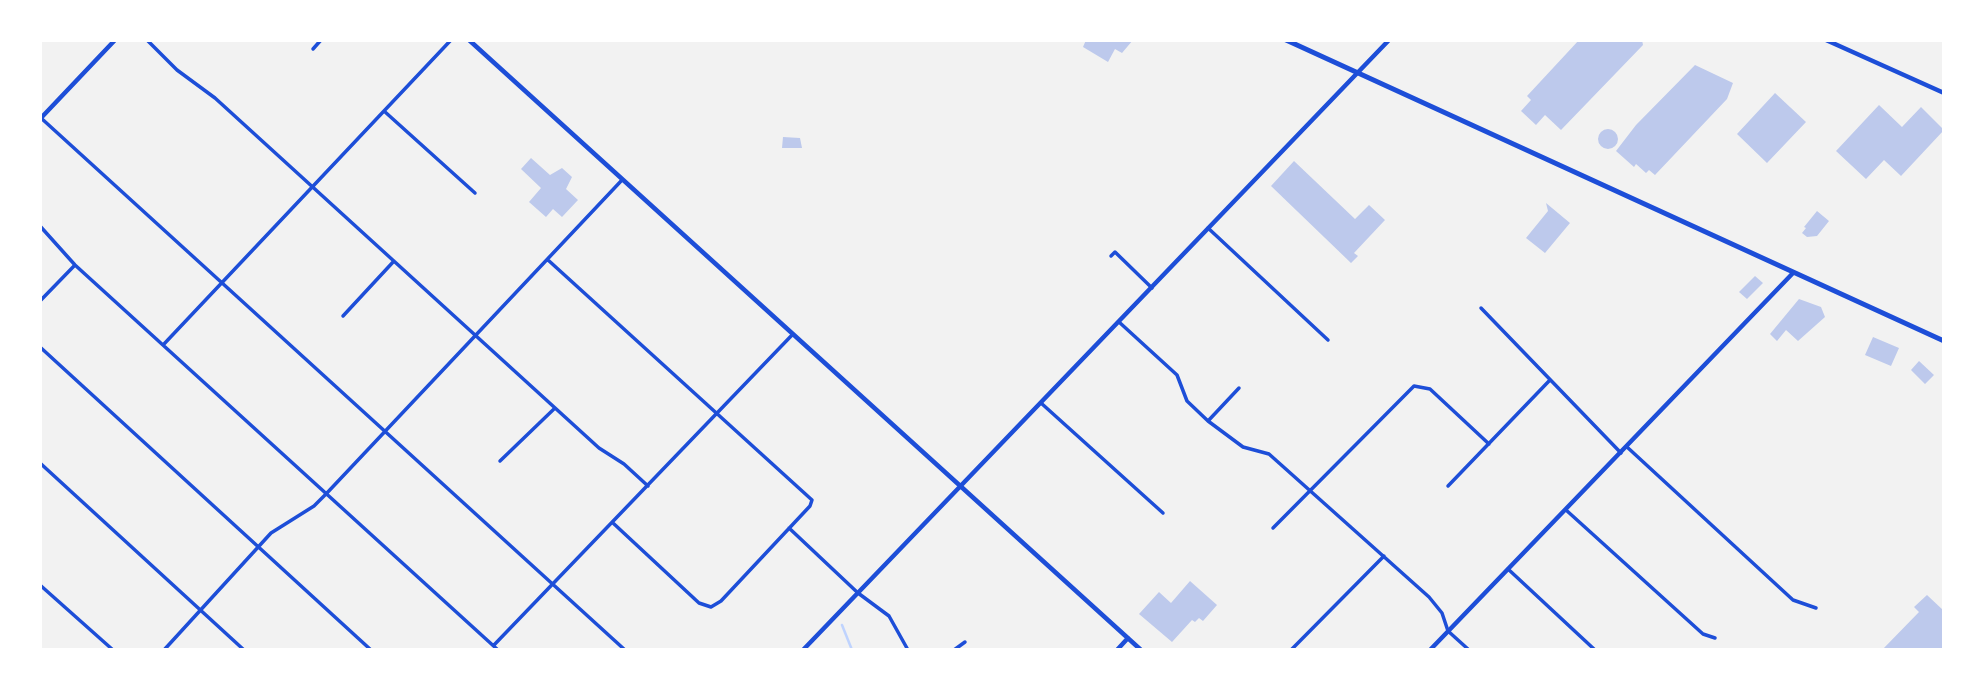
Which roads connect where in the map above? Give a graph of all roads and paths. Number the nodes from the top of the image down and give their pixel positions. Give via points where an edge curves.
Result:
1 (115, 40) edge
2 (147, 40) edge
3 (321, 40) edge
4 (451, 40) edge
5 (469, 40) edge
6 (1286, 40) edge
7 (1389, 40) edge
8 (1826, 40) edge
9 (313, 49) dead end
10 (1358, 72) junction
11 (1944, 93) edge
12 (384, 111) junction
13 (41, 118) edge
14 (622, 180) junction
15 (313, 187) junction
16 (475, 193) dead end
17 (40, 226) edge
18 (1208, 228) junction
19 (1111, 256) dead end
20 (548, 260) junction
21 (394, 261) junction
22 (75, 265) junction
23 (1793, 273) junction
24 (221, 284) junction
25 (1152, 288) junction
26 (40, 301) edge
27 (1481, 308) dead end
28 (343, 316) dead end
29 (1119, 322) junction
30 (793, 334) junction
31 (476, 335) junction
32 (1328, 340) dead end
33 (1944, 341) edge
34 (163, 344) junction
35 (40, 347) edge
36 (1549, 381) junction
37 (1239, 388) dead end
38 (1041, 403) junction
39 (555, 408) junction
40 (716, 413) junction
41 (1209, 421) junction
42 (385, 432) junction
43 (1489, 444) junction
44 (1627, 447) junction
45 (1621, 453) junction
46 (500, 461) dead end
47 (40, 463) edge
48 (648, 486) junction
49 (961, 486) junction
50 (1448, 486) dead end
51 (1310, 490) junction
52 (326, 494) junction
53 (1566, 510) junction
54 (1163, 513) dead end
55 (613, 523) junction
56 (789, 528) junction
57 (1273, 528) dead end
58 (258, 546) junction
59 (1384, 556) junction
60 (1508, 569) junction
61 (553, 584) junction
62 (40, 585) edge
63 (858, 593) junction
64 (1816, 608) dead end
65 (200, 609) junction
66 (1448, 631) junction
67 (1128, 638) junction
68 (1715, 638) dead end
69 (965, 642) dead end
70 (494, 645) junction
71 (113, 650) edge
72 (163, 650) edge
73 (244, 650) edge
74 (372, 650) edge
75 (498, 650) edge
76 (625, 650) edge
77 (803, 650) edge
78 (908, 650) edge
79 (954, 650) edge
80 (1117, 650) edge
81 (1141, 650) edge
82 (1291, 650) edge
83 (1430, 650) edge
84 (1469, 650) edge
85 (1595, 650) edge

1 - 13 street
2 - 15 street
3 - 9 street
4 - 12 street
5 - 14 street
6 - 10 main road
7 - 10 street
8 - 11 street
10 - 18 street
10 - 23 main road
12 - 15 street
12 - 16 street
13 - 24 street
14 - 20 street
14 - 30 street
15 - 21 street
15 - 24 street
17 - 22 street
18 - 25 street
18 - 32 street
19 - 25 street via 1115,251
20 - 31 street
20 - 40 street
21 - 28 street
21 - 31 street
22 - 26 street
22 - 34 street
23 - 33 main road
23 - 44 street
24 - 34 street
24 - 42 street
25 - 29 street
27 - 36 street
29 - 38 street
29 - 41 street via 1177,375 1187,401
30 - 40 street
30 - 49 street
31 - 39 street
31 - 42 street
34 - 52 street
35 - 58 street
36 - 43 street
36 - 45 street
37 - 41 street
38 - 49 street
38 - 54 street
39 - 46 street
39 - 48 street
40 - 48 street
40 - 56 street via 812,500
41 - 51 street via 1243,447 1269,454
42 - 52 street
42 - 61 street
43 - 50 street
43 - 51 street via 1430,389 1417,385
44 - 45 street
44 - 64 street via 1793,600
45 - 53 street
47 - 65 street
48 - 55 street
49 - 63 street
49 - 67 street
51 - 57 street
51 - 59 street
52 - 58 street
52 - 70 street
53 - 60 street
53 - 68 street via 1703,634
55 - 56 street via 699,603 710,607 719,603
55 - 61 street
56 - 63 street
58 - 65 street
58 - 74 street
59 - 66 street via 1436,605
59 - 82 street
60 - 66 street
60 - 85 street
61 - 70 street
61 - 76 street
62 - 71 street
63 - 77 street
63 - 78 street via 889,616
65 - 72 street
65 - 73 street
66 - 83 street
66 - 84 street
67 - 80 street
67 - 81 street
69 - 79 street
70 - 75 street

